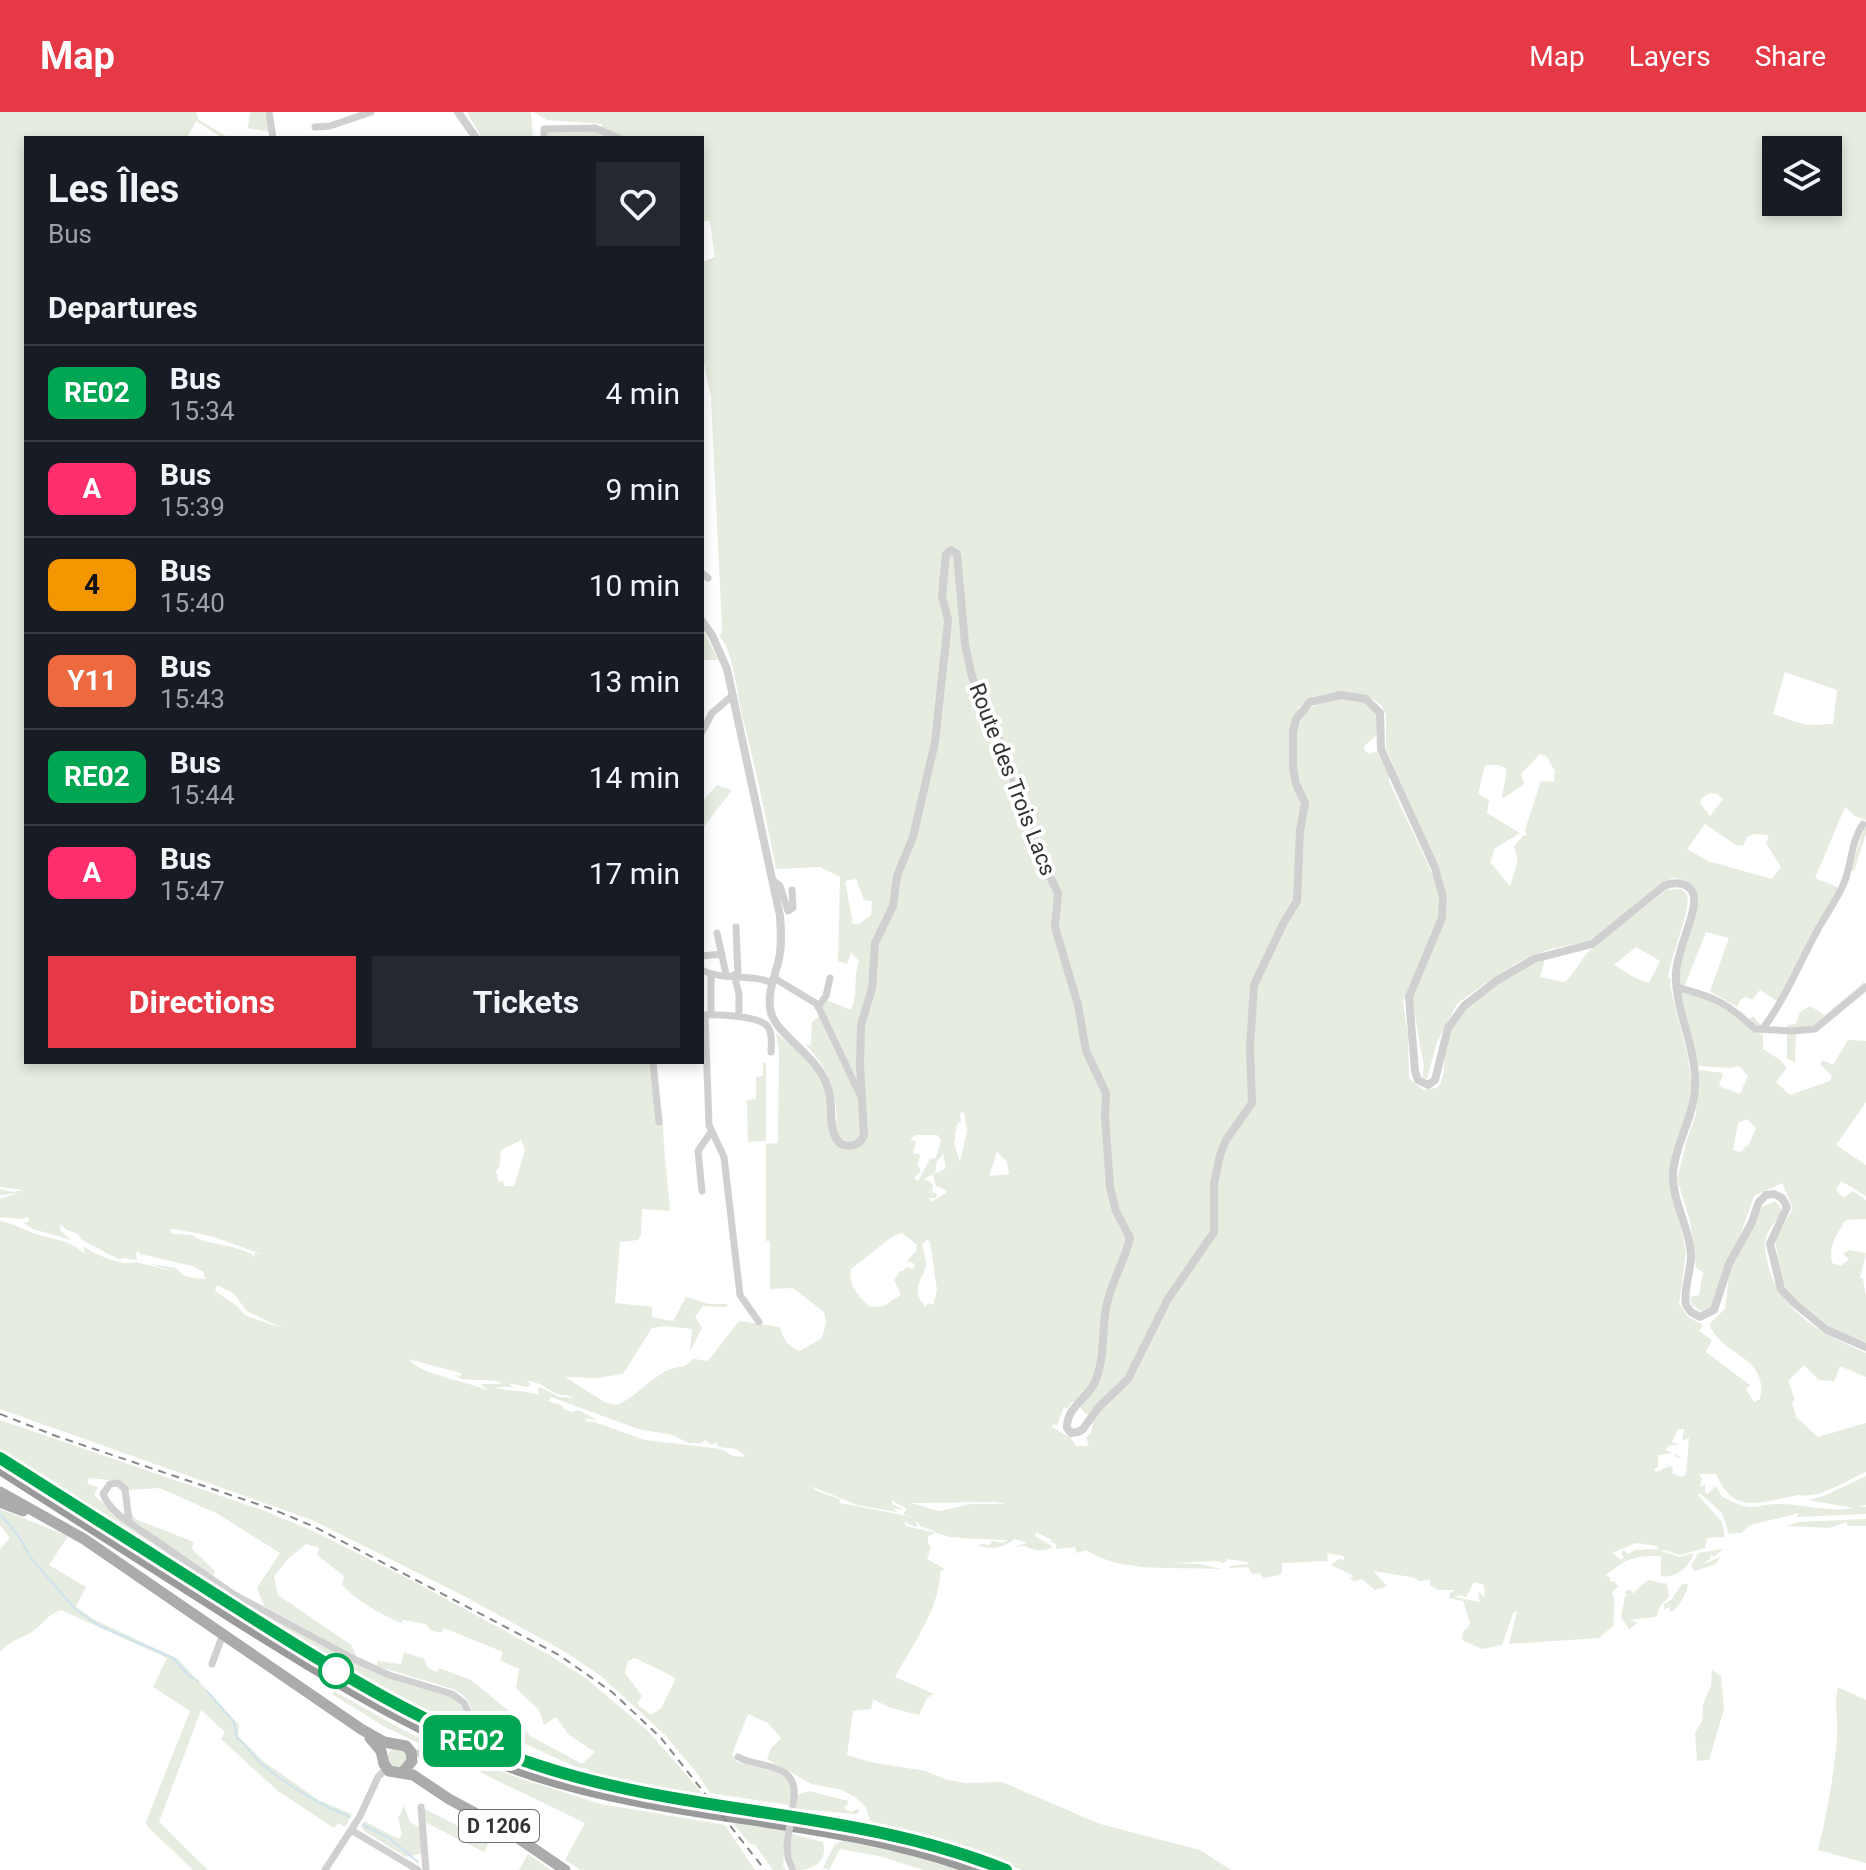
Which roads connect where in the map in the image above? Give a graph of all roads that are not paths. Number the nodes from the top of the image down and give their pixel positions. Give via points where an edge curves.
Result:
1 (269, 112) edge
2 (371, 112) edge
3 (458, 112) edge
4 (315, 127) dead end
5 (273, 136) edge
6 (475, 136) edge
7 (544, 136) edge
8 (614, 136) edge
9 (704, 624) edge
10 (733, 695) junction
11 (704, 728) edge
12 (1863, 824) dead end
13 (774, 881) junction
14 (792, 890) dead end
15 (736, 927) dead end
16 (717, 933) dead end
17 (722, 954) junction
18 (704, 956) edge
19 (704, 971) edge
20 (711, 975) junction
21 (733, 975) junction
22 (830, 978) dead end
23 (773, 981) junction
24 (1676, 987) junction
25 (1866, 987) edge
26 (706, 994) edge
27 (818, 1007) junction
28 (708, 1016) junction
29 (739, 1016) junction
30 (1763, 1029) junction
31 (704, 1032) edge
32 (704, 1048) edge
33 (771, 1052) dead end
34 (653, 1064) edge
35 (862, 1099) junction
36 (659, 1122) dead end
37 (711, 1132) junction
38 (702, 1191) dead end
39 (759, 1322) dead end
40 (1866, 1347) edge
41 (0, 1458) edge
42 (0, 1469) edge
43 (0, 1484) edge
44 (0, 1492) edge
45 (0, 1502) edge
46 (47, 1516) junction
47 (129, 1521) junction
48 (65, 1527) junction
49 (223, 1634) junction
50 (212, 1664) dead end
51 (361, 1729) junction
52 (465, 1730) dead end
53 (393, 1744) junction
54 (456, 1752) dead end
55 (383, 1755) junction
56 (738, 1757) dead end
57 (412, 1758) junction
58 (387, 1768) junction
59 (403, 1772) junction
60 (430, 1785) junction
61 (421, 1807) dead end
62 (351, 1830) junction
63 (325, 1870) edge
64 (418, 1870) edge
65 (426, 1870) edge
66 (565, 1870) edge
67 (793, 1870) edge
68 (977, 1870) edge
69 (1006, 1870) edge

1 - 5 street
2 - 4 street
3 - 6 street
7 - 8 street via 544,129 595,128
9 - 10 street via 727,669
10 - 11 street
10 - 13 street
12 - 30 street via 1838,898
13 - 14 street via 788,911 793,908
13 - 23 street via 781,940
15 - 21 street
16 - 17 street
17 - 18 street
17 - 21 street
19 - 20 street
20 - 21 street
20 - 26 street
21 - 23 street
21 - 29 street
22 - 27 street
23 - 27 street via 804,994
23 - 35 street, Route des Trois Lacs via 770,1003 777,1025 823,1074 833,1133 843,1145 863,1138
24 - 30 street via 1726,1004
24 - 35 street, Route des Trois Lacs via 1694,900 1690,889 1676,882 1661,888 1592,944 1534,959 1472,999 1448,1028 1435,1080 1423,1085 1415,1071 1409,997 1442,918 1435,868 1381,749 1376,706 1341,695 1305,706 1293,732 1295,778 1305,803 1297,904 1253,990 1252,1103 1220,1155 1214,1232 1168,1299 1133,1373 1083,1429 1071,1433 1067,1420 1098,1372 1107,1303 1130,1238 1110,1187 1106,1093 1086,1051 1055,927 1058,893 972,677 958,560 949,550 942,587 948,620 937,732 893,906 873,951 872,988 860,1034
24 - 40 street, Route des Trois Lacs via 1696,1078 1691,1119 1673,1173 1690,1245 1686,1305 1700,1317 1714,1310 1759,1202 1776,1195 1787,1207 1770,1241 1781,1289 1827,1330
25 - 30 street via 1815,1029
26 - 28 street
27 - 35 street
28 - 29 street
28 - 31 street
29 - 33 street via 767,1024
32 - 37 street
34 - 36 street
37 - 38 street via 698,1151
37 - 39 street via 724,1157 740,1295
41 - 69 highway via 348,1678 477,1743 583,1779 876,1830
42 - 68 highway via 345,1687 475,1753 596,1792 867,1838
43 - 46 main road
44 - 46 main road
45 - 48 main road
46 - 48 main road
47 - 47 street via 125,1489 110,1484 104,1489 105,1499
47 - 52 street via 233,1594 358,1661 456,1695 467,1709
48 - 49 main road
49 - 50 street
49 - 51 main road
51 - 53 main road
51 - 55 main road
53 - 55 main road
53 - 57 main road via 406,1746
54 - 57 street via 446,1762 427,1752
55 - 58 main road
56 - 67 street, bridge via 788,1775 794,1783 787,1845
57 - 59 main road
57 - 60 main road, D 1206
58 - 59 main road
58 - 62 street
59 - 60 main road, D 1206
60 - 66 main road, D 1206
61 - 65 street
62 - 63 street
62 - 64 street

